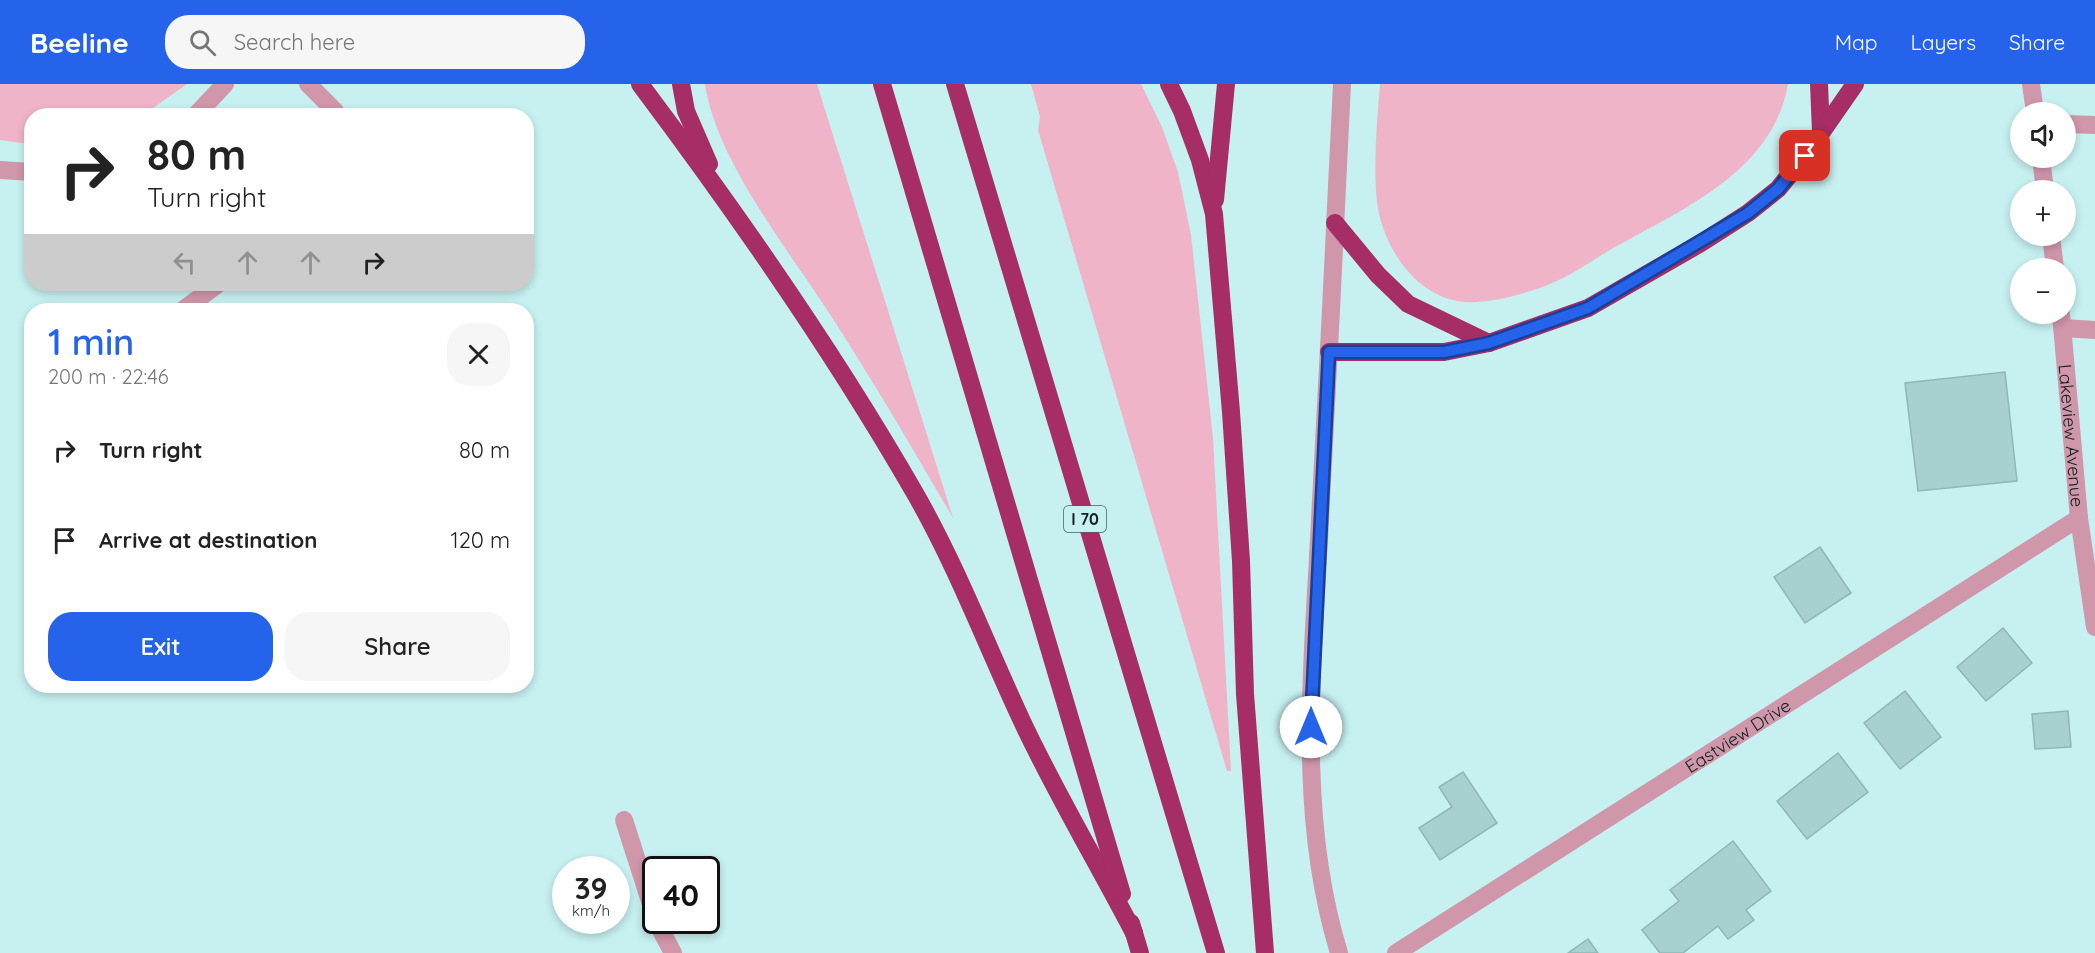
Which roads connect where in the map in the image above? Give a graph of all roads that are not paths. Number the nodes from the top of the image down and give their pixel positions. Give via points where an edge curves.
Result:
1 (225, 84) edge
2 (308, 84) edge
3 (640, 84) edge
4 (681, 84) edge
5 (882, 84) edge
6 (955, 84) edge
7 (1169, 84) edge
8 (1226, 84) edge
9 (1342, 84) edge
10 (1819, 84) edge
11 (1855, 84) edge
12 (2031, 84) edge
13 (2034, 102) edge
14 (202, 108) edge
15 (332, 108) edge
16 (2076, 124) edge
17 (2095, 125) edge
18 (1821, 132) junction
19 (0, 170) edge
20 (24, 172) edge
21 (721, 192) junction
22 (1214, 214) junction
23 (1335, 223) junction
24 (209, 291) edge
25 (192, 303) edge
26 (2062, 324) edge
27 (2075, 324) edge
28 (2095, 330) edge
29 (1489, 343) junction
30 (1329, 352) junction
31 (2079, 518) junction
32 (2095, 627) edge
33 (624, 820) dead end
34 (642, 877) edge
35 (1134, 933) junction
36 (663, 934) edge
37 (673, 953) edge
38 (1140, 953) edge
39 (1216, 953) edge
40 (1265, 953) edge
41 (1339, 953) edge
42 (1396, 953) edge

1 - 14 street
2 - 15 street
3 - 21 highway
4 - 21 highway via 686,111
5 - 35 highway
6 - 39 highway, I 70
7 - 22 highway via 1200,160
8 - 22 highway
9 - 23 street
10 - 18 highway
11 - 18 highway
12 - 13 street
16 - 17 street
18 - 29 highway via 1778,189 1701,243 1588,308
19 - 20 street
21 - 35 highway via 917,496 968,597 1021,720
22 - 40 highway
23 - 29 highway via 1408,304
23 - 30 street
24 - 25 street
26 - 31 street, Lakeview Avenue
27 - 28 street
29 - 30 highway via 1444,352
30 - 41 street via 1311,686 1311,768 1320,878
31 - 32 street, Lakeview Avenue
31 - 42 street, Eastview Drive
33 - 34 street
35 - 38 highway
36 - 37 street

